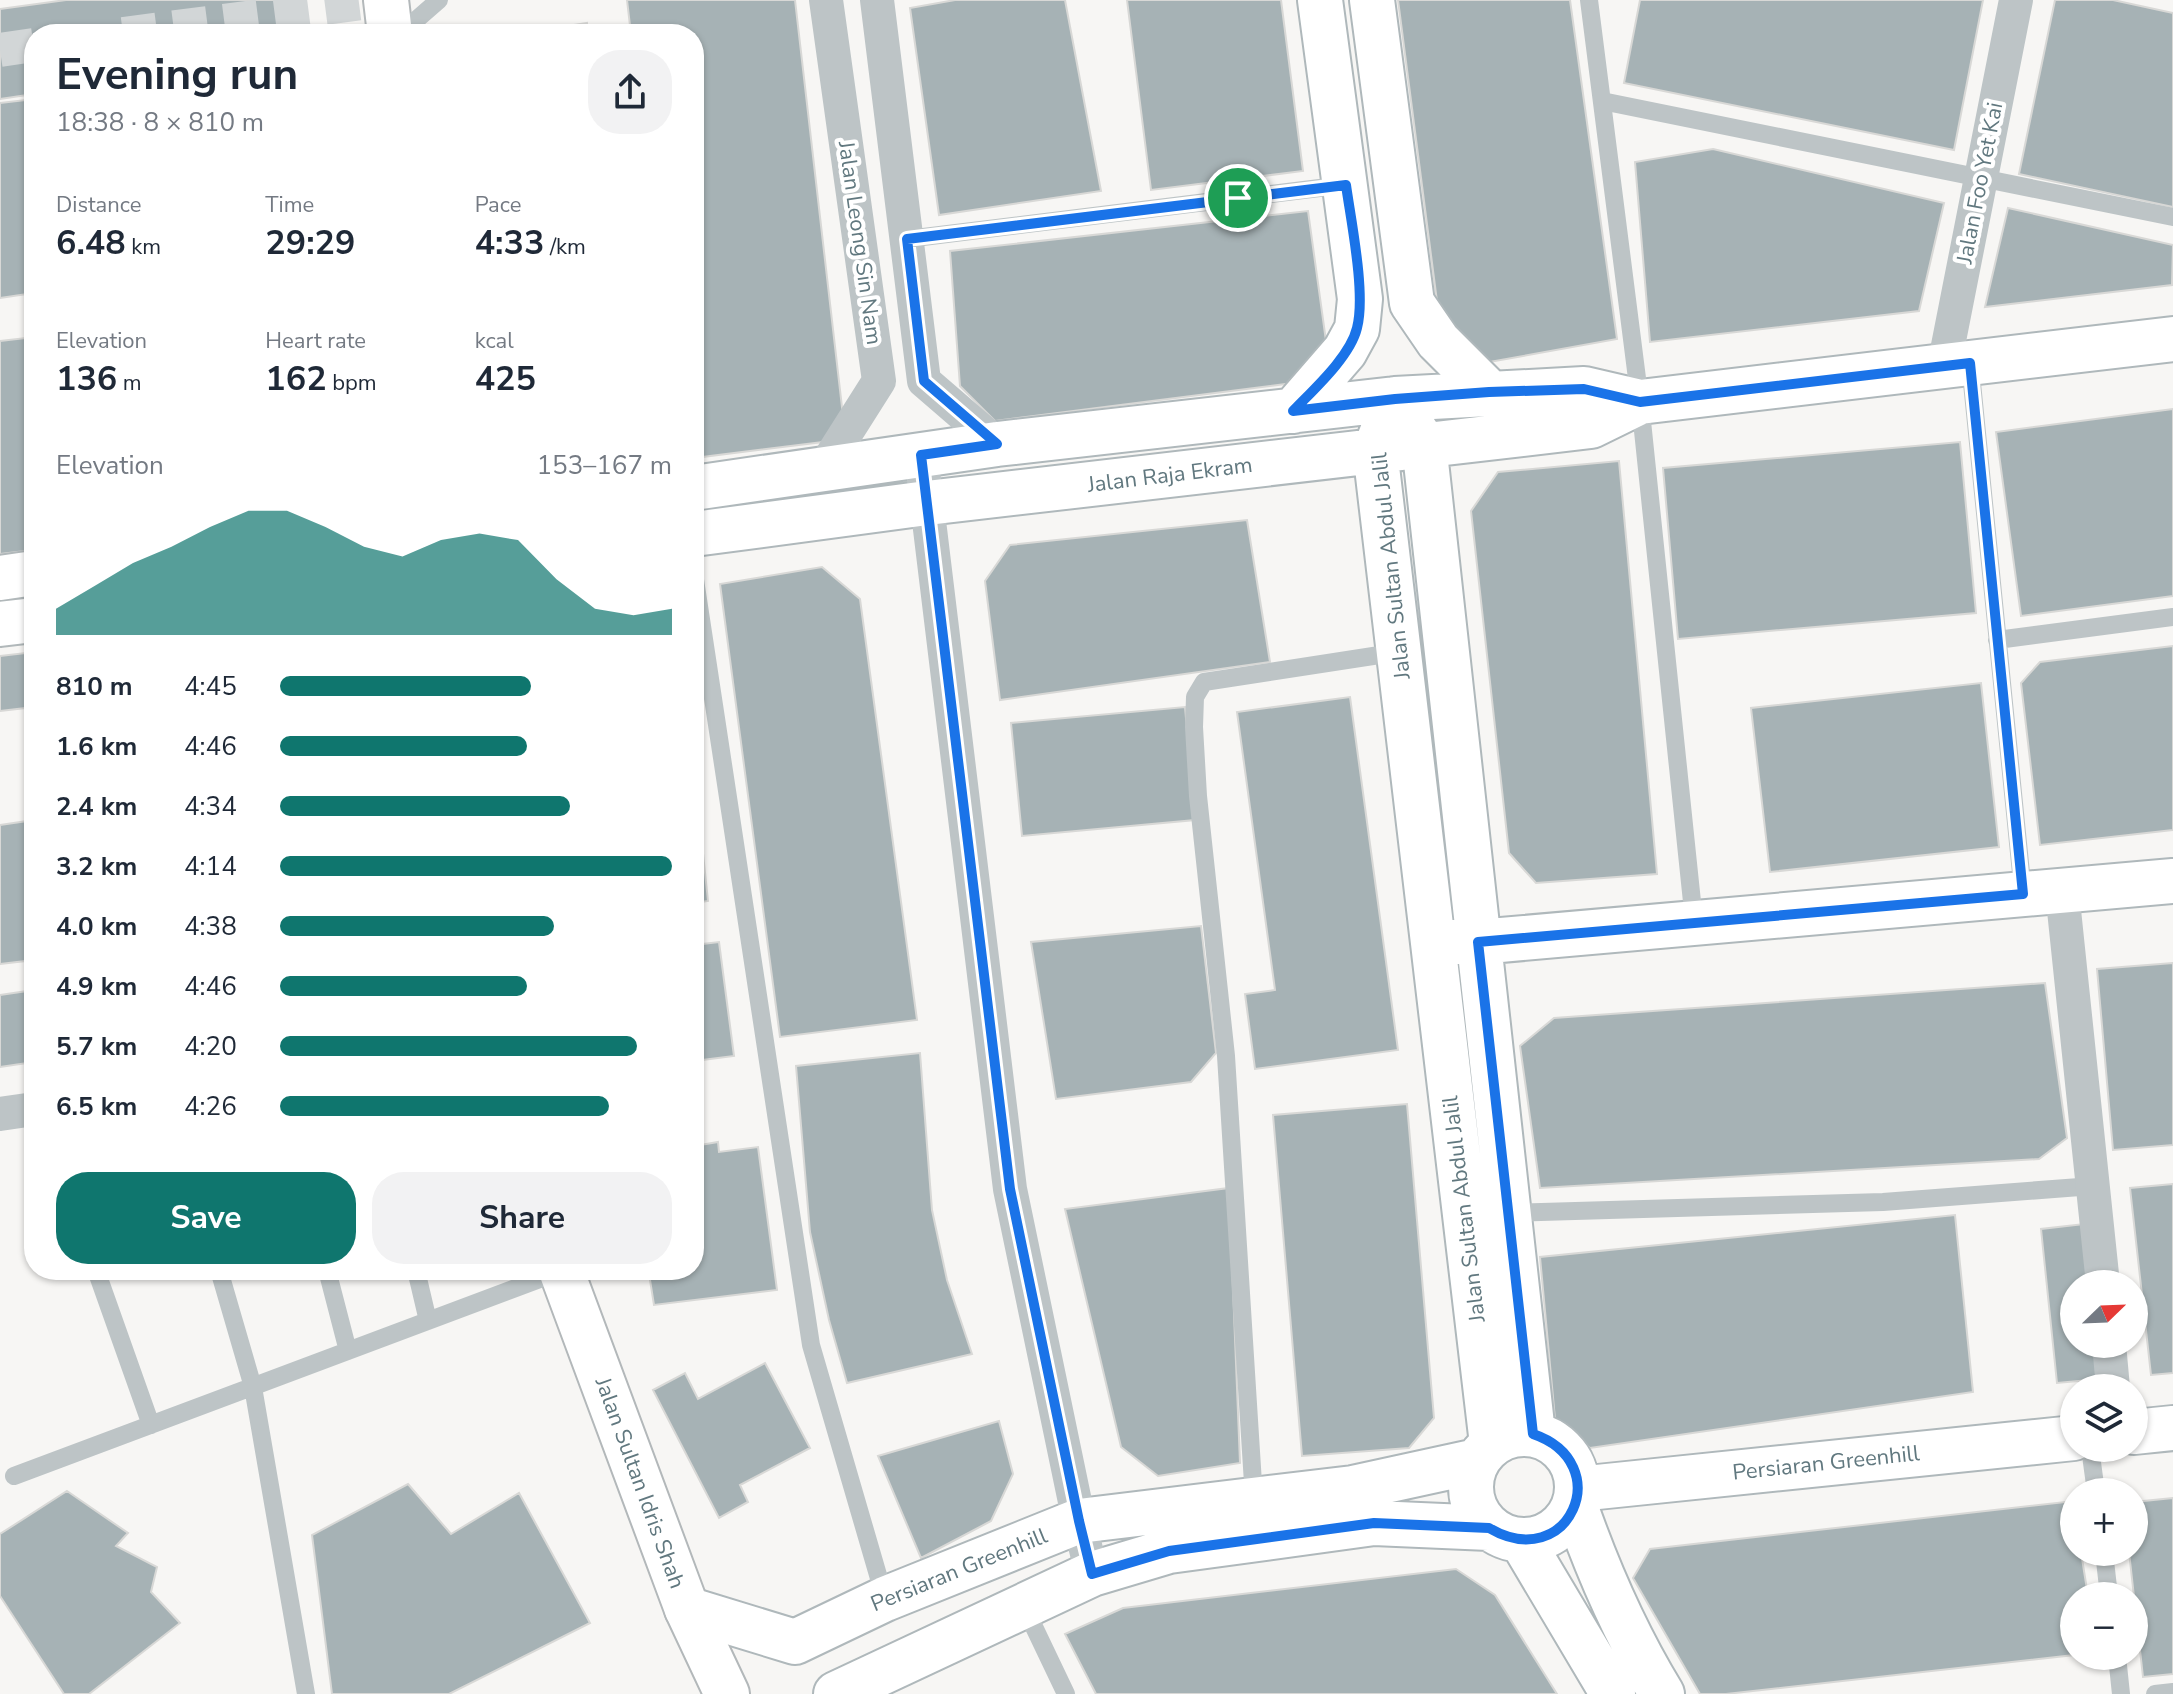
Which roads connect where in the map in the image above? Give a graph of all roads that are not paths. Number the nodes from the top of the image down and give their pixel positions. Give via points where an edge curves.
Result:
1 (386, 0) edge
2 (439, 0) edge
3 (826, 0) edge
4 (877, 0) edge
5 (1320, 0) edge
6 (1372, 0) edge
7 (1589, 0) edge
8 (2016, 0) edge
9 (389, 24) edge
10 (411, 24) edge
11 (1602, 101) junction
12 (1980, 178) junction
13 (1346, 185) junction
14 (2173, 217) edge
15 (907, 239) junction
16 (2173, 339) edge
17 (1957, 365) junction
18 (1489, 392) junction
19 (1395, 399) junction
20 (1640, 402) junction
21 (1293, 411) junction
22 (997, 444) junction
23 (1424, 444) junction
24 (1375, 450) junction
25 (921, 455) junction
26 (822, 471) junction
27 (704, 487) edge
28 (927, 503) junction
29 (704, 533) edge
30 (24, 574) edge
31 (0, 578) edge
32 (2173, 617) edge
33 (24, 621) edge
34 (0, 624) edge
35 (704, 639) edge
36 (1997, 640) junction
37 (1399, 652) junction
38 (2173, 881) edge
39 (2042, 893) junction
40 (1694, 921) junction
41 (1478, 942) junction
42 (1433, 943) junction
43 (24, 1110) edge
44 (0, 1114) edge
45 (2093, 1186) junction
46 (1509, 1213) junction
47 (2102, 1270) edge
48 (100, 1280) edge
49 (222, 1280) edge
50 (330, 1280) edge
51 (418, 1280) edge
52 (535, 1280) edge
53 (565, 1280) edge
54 (428, 1321) junction
55 (348, 1351) junction
56 (253, 1387) junction
57 (151, 1425) junction
58 (2173, 1428) edge
59 (2148, 1431) edge
60 (2060, 1440) edge
61 (1501, 1446) junction
62 (14, 1476) dead end
63 (1576, 1497) junction
64 (1254, 1499) junction
65 (1079, 1521) junction
66 (1506, 1534) junction
67 (1092, 1574) junction
68 (885, 1599) junction
69 (1024, 1604) junction
70 (687, 1609) junction
71 (2118, 1670) edge
72 (2173, 1692) edge
73 (306, 1694) edge
74 (727, 1694) edge
75 (836, 1694) edge
76 (1066, 1694) edge
77 (1613, 1694) edge
78 (1662, 1694) edge
79 (2121, 1694) edge
80 (2155, 1694) edge

1 - 9 main road
2 - 10 lane
3 - 26 street, Jalan Leong Sin Nam via 879,381
4 - 15 street, Jalan Leong Sin Nam
5 - 13 main road
6 - 18 main road via 1412,303 1438,341
7 - 11 lane
8 - 12 street, Jalan Foo Yet Kai
11 - 12 lane
11 - 20 lane
12 - 14 lane
12 - 17 street, Jalan Foo Yet Kai
13 - 15 lane
13 - 21 main road via 1360,299 1357,329 1332,368
15 - 22 street, Jalan Leong Sin Nam via 924,381
16 - 17 main road, Jalan Raja Ekram
17 - 20 main road, Jalan Raja Ekram
17 - 36 lane
18 - 19 main road, Jalan Raja Ekram
18 - 20 main road, Jalan Raja Ekram via 1584,389
19 - 21 main road, Jalan Raja Ekram
19 - 23 main road, Jalan Sultan Abdul Jalil
19 - 24 main road, Jalan Sultan Abdul Jalil
20 - 23 main road, Jalan Raja Ekram via 1591,426
20 - 40 lane
21 - 22 main road, Jalan Raja Ekram
22 - 25 main road, Jalan Raja Ekram
23 - 24 main road, Jalan Raja Ekram
23 - 41 main road, Jalan Sultan Abdul Jalil
24 - 28 main road, Jalan Raja Ekram
24 - 37 main road, Jalan Sultan Abdul Jalil
25 - 26 main road, Jalan Raja Ekram
25 - 28 street
26 - 27 main road, Jalan Raja Ekram
28 - 29 main road, Jalan Raja Ekram
28 - 65 street via 1010,1189
30 - 31 main road
32 - 36 lane
33 - 34 main road
35 - 68 lane via 811,1345
36 - 39 lane
37 - 42 main road, Jalan Sultan Abdul Jalil
37 - 64 lane via 1204,682 1195,697 1198,796 1226,1056
38 - 39 main road
39 - 40 main road
39 - 45 street
40 - 41 main road
41 - 42 main road
41 - 46 main road, Jalan Sultan Abdul Jalil
42 - 61 main road, Jalan Sultan Abdul Jalil
43 - 44 street
45 - 46 lane via 1883,1202
45 - 47 street
46 - 61 main road, Jalan Sultan Abdul Jalil
48 - 57 lane
49 - 56 lane
50 - 55 lane
51 - 54 lane
52 - 54 lane
53 - 70 main road, Jalan Sultan Idris Shah
54 - 55 lane
55 - 56 lane
56 - 57 lane
56 - 73 lane
57 - 62 lane
58 - 59 main road
60 - 63 main road, Persiaran Greenhill
61 - 63 main road via 1561,1447 1576,1474
61 - 64 main road, Persiaran Greenhill via 1353,1488
61 - 66 main road via 1471,1478 1471,1496 1478,1514
63 - 66 main road via 1567,1520 1555,1532 1539,1539
63 - 78 main road via 1594,1560
64 - 65 main road, Persiaran Greenhill
65 - 67 street
65 - 68 main road, Persiaran Greenhill
66 - 67 main road via 1374,1523 1169,1551
66 - 77 main road
67 - 69 main road
68 - 70 main road, Persiaran Greenhill via 795,1642
69 - 75 main road
69 - 76 lane
70 - 74 main road, Jalan Sultan Idris Shah
71 - 79 lane
72 - 80 lane

